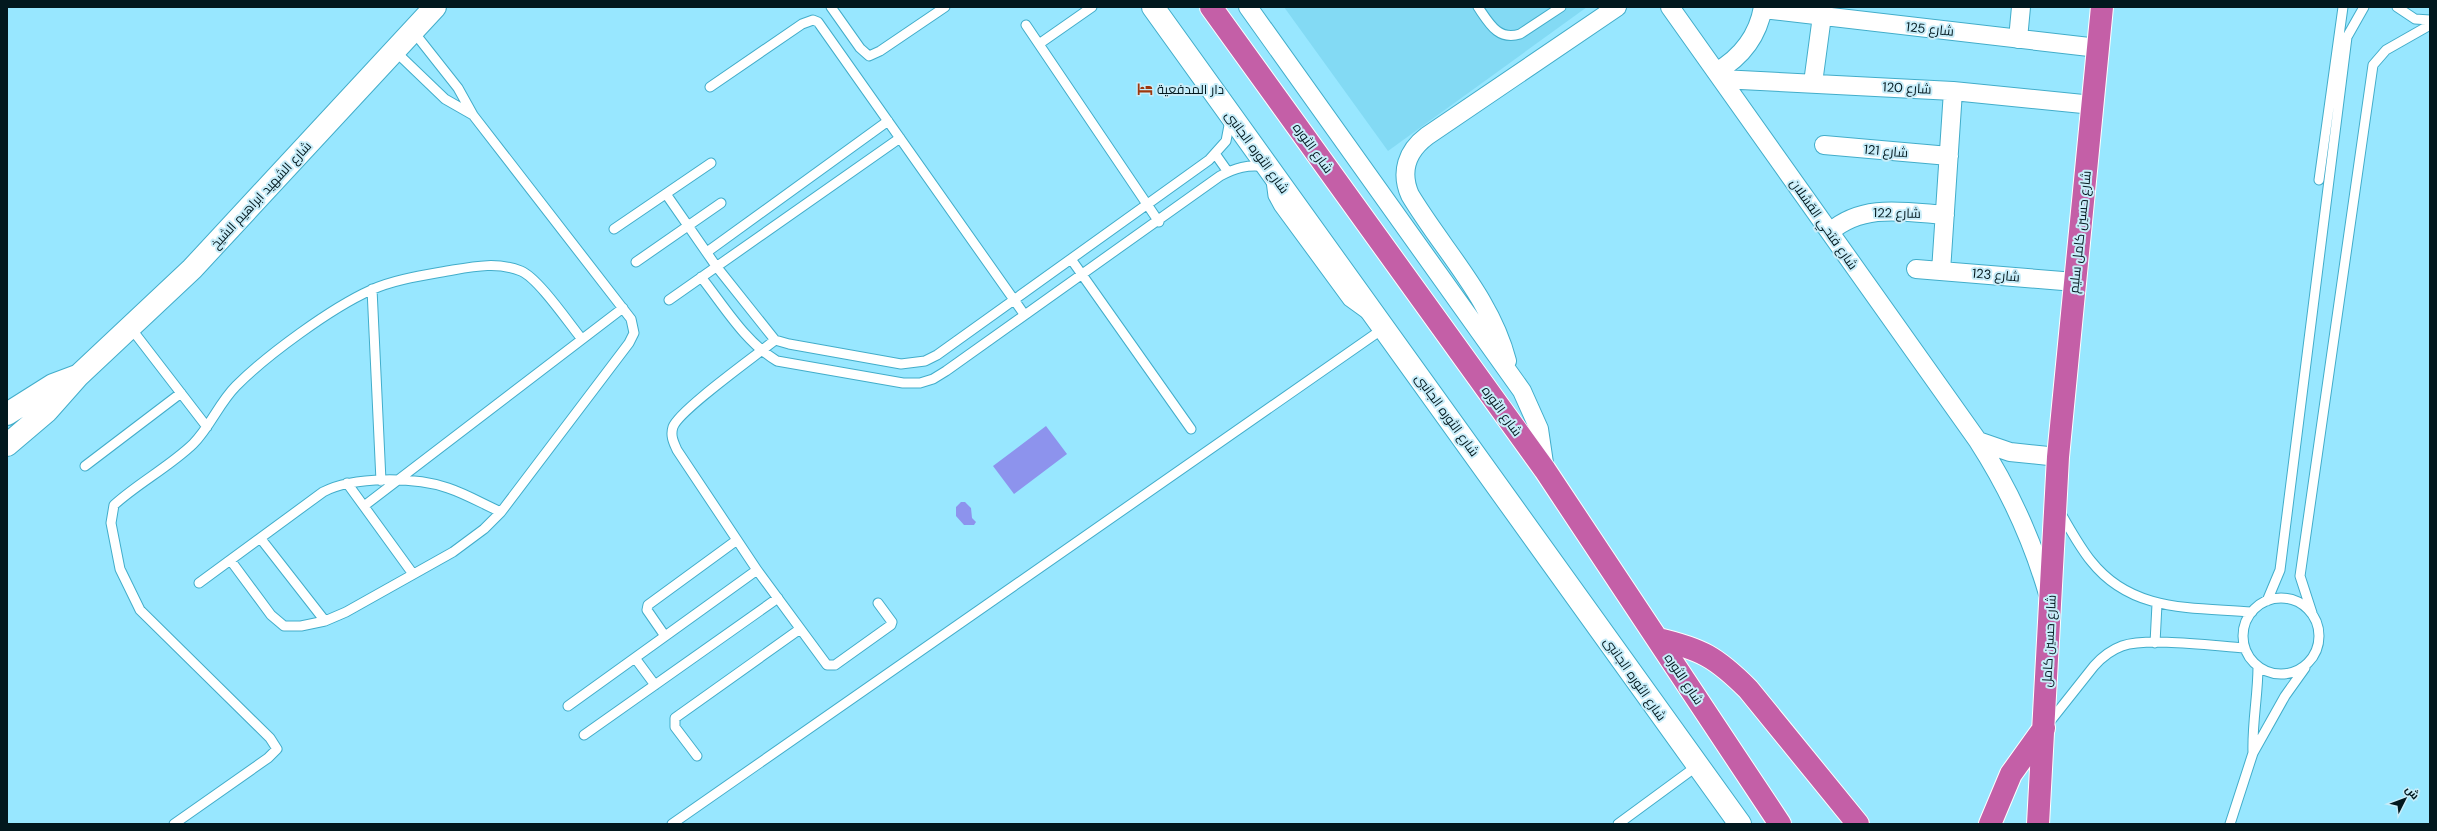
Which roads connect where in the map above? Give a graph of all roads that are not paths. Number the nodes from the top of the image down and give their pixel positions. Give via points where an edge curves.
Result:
1 (435, 7) edge
2 (831, 7) edge
3 (945, 7) edge
4 (1092, 7) edge
5 (1153, 7) edge
6 (1211, 7) edge
7 (1248, 7) edge
8 (1478, 7) edge
9 (1561, 7) edge
10 (1617, 7) edge
11 (1670, 7) edge
12 (2021, 7) edge
13 (2102, 7) edge
14 (2397, 7) edge
15 (1763, 8) edge
16 (2343, 10) edge
17 (2362, 11) edge
18 (1822, 16) junction
19 (2430, 20) edge
20 (1026, 25) dead end
21 (2430, 25) edge
22 (413, 31) junction
23 (2018, 39) junction
24 (1039, 44) junction
25 (2098, 48) junction
26 (396, 51) junction
27 (1719, 75) junction
28 (1813, 83) junction
29 (710, 87) dead end
30 (1953, 91) junction
31 (2092, 105) junction
32 (473, 115) junction
33 (1230, 115) junction
34 (888, 121) junction
35 (900, 138) junction
36 (1824, 146) dead end
37 (1216, 155) junction
38 (1949, 156) junction
39 (711, 163) dead end
40 (1270, 170) junction
41 (1228, 172) junction
42 (2319, 180) dead end
43 (666, 194) junction
44 (721, 203) dead end
45 (1148, 204) junction
46 (1945, 215) junction
47 (1159, 222) junction
48 (688, 226) junction
49 (614, 229) dead end
50 (1830, 232) junction
51 (707, 252) junction
52 (1071, 259) junction
53 (636, 262) dead end
54 (716, 266) junction
55 (1916, 269) dead end
56 (1941, 271) junction
57 (1081, 275) junction
58 (701, 277) junction
59 (2075, 282) junction
60 (372, 289) junction
61 (669, 300) dead end
62 (1014, 300) junction
63 (623, 308) junction
64 (1024, 314) junction
65 (1380, 323) junction
66 (130, 327) junction
67 (582, 338) junction
68 (775, 340) junction
69 (761, 352) junction
70 (78, 376) junction
71 (1511, 376) junction
72 (181, 393) junction
73 (7, 414) edge
74 (207, 427) junction
75 (1191, 429) dead end
76 (1978, 441) junction
77 (7, 445) edge
78 (2058, 457) junction
79 (85, 466) dead end
80 (1545, 470) junction
81 (381, 481) junction
82 (396, 481) junction
83 (347, 483) junction
84 (364, 506) junction
85 (2056, 506) junction
86 (501, 512) junction
87 (261, 539) junction
88 (737, 540) junction
89 (232, 561) junction
90 (757, 570) junction
91 (413, 574) junction
92 (199, 584) dead end
93 (778, 598) junction
94 (2268, 601) junction
95 (878, 603) dead end
96 (2157, 604) junction
97 (2051, 607) junction
98 (2252, 612) junction
99 (2312, 613) junction
100 (325, 621) junction
101 (800, 629) junction
102 (665, 636) junction
103 (1658, 639) junction
104 (2155, 643) junction
105 (2245, 648) junction
106 (635, 658) junction
107 (2308, 664) junction
108 (2258, 667) junction
109 (655, 685) junction
110 (568, 706) dead end
111 (2044, 728) junction
112 (584, 735) dead end
113 (2253, 753) junction
114 (697, 756) dead end
115 (1697, 766) junction
116 (178, 823) edge
117 (672, 824) edge
118 (1618, 824) edge
119 (1740, 824) edge
120 (1780, 824) edge
121 (1858, 824) edge
122 (1990, 824) edge
123 (2038, 824) edge
124 (2230, 824) edge

1 - 22 street, شارع الشهيد ابراهيم الشيخ
2 - 3 lane via 860,48 869,56
4 - 24 lane
5 - 33 street, شارع الثوره الجانبى
6 - 80 highway, شارع الثوره
7 - 71 street
8 - 9 lane via 1495,30 1506,36 1520,34
10 - 71 street via 1427,136 1412,150 1408,159 1405,178 1410,195 1488,311 1501,341
11 - 27 street, شارع فتحي القشلان
12 - 23 street
13 - 25 highway, شارع حسين كامل سليم
14 - 19 lane via 2415,19
15 - 18 street, شارع 125
15 - 27 street via 1757,29 1746,47
16 - 17 lane
16 - 42 lane
17 - 94 lane via 2347,37 2280,570
18 - 23 street, شارع 125
18 - 28 street
20 - 24 lane
21 - 99 lane via 2386,50 2373,65 2300,576
22 - 26 street, شارع الشهيد ابراهيم الشيخ
22 - 32 lane via 458,88
23 - 25 street, شارع 125
24 - 45 lane
25 - 31 highway, شارع حسين كامل سليم
26 - 32 lane via 445,99
26 - 66 street, شارع الشهيد ابراهيم الشيخ via 197,264
27 - 28 street, شارع 120
27 - 50 street, شارع فتحي القشلان
28 - 30 street, شارع 120
29 - 34 lane via 802,24 813,20 822,26
30 - 31 street, شارع 120
30 - 38 street
31 - 59 highway, شارع حسين كامل سليم
32 - 63 lane
33 - 37 lane via 1226,141
33 - 40 street, شارع الثوره الجانبى
34 - 35 lane
34 - 51 lane
35 - 54 lane
35 - 62 lane
36 - 38 street, شارع 121
37 - 41 lane
37 - 45 lane
38 - 46 street
39 - 43 lane
40 - 41 lane via 1248,165
40 - 65 street, شارع الثوره الجانبى
41 - 47 lane
43 - 48 lane
43 - 49 lane
44 - 48 lane
45 - 47 lane
45 - 52 lane
46 - 50 street, شارع 122 via 1870,212 1846,220
46 - 56 street
47 - 57 lane
48 - 51 lane
48 - 53 lane
50 - 76 street, شارع فتحي القشلان
51 - 54 lane
52 - 57 lane
52 - 62 lane
54 - 58 lane
54 - 68 lane
55 - 56 street, شارع 123
56 - 59 street, شارع 123
57 - 64 lane
57 - 75 lane
58 - 61 lane
58 - 69 lane
59 - 78 highway, شارع حسين كامل سليم
60 - 67 lane via 429,274 466,268 492,265 508,267 523,272 537,285
60 - 74 lane via 318,322 245,378 226,397
60 - 81 lane
62 - 64 lane
62 - 68 lane via 937,355 914,364 889,362
63 - 67 lane
63 - 86 lane via 634,327 632,337
64 - 69 lane via 946,371 920,383 889,381 795,366 777,361
65 - 115 street, شارع الثوره الجانبى
65 - 117 lane
66 - 70 street, شارع الشهيد ابراهيم الشيخ
66 - 72 lane
67 - 82 lane
68 - 69 lane
69 - 88 lane via 685,412 673,428 672,438 677,450
70 - 73 street, شارع الشهيد ابراهيم الشيخ via 52,385
70 - 77 street, شارع الشهيد ابراهيم الشيخ via 56,402
71 - 80 street via 1527,400 1535,420
72 - 74 lane
72 - 79 lane
74 - 116 lane via 192,445 114,505 111,512 112,533 120,569 140,610 270,738 277,749
76 - 78 street via 2016,453
76 - 97 street, شارع فتحي القشلان via 2006,487 2024,527
78 - 85 highway, شارع حسين كامل
80 - 103 highway, شارع الثوره
81 - 82 lane
81 - 83 lane
82 - 84 lane
82 - 86 lane via 447,487
83 - 84 lane
83 - 87 lane via 324,492
84 - 91 lane
85 - 96 lane via 2082,550 2102,574 2128,592
85 - 97 highway, شارع حسين كامل
86 - 91 lane via 466,543
87 - 89 lane
87 - 100 lane
88 - 90 lane
88 - 102 lane via 648,605 647,610
89 - 92 lane
89 - 100 lane via 271,615 284,626 301,626
90 - 93 lane
90 - 102 lane
91 - 100 lane
93 - 101 lane
93 - 109 lane
94 - 98 lane
94 - 99 lane via 2277,598 2292,600 2305,606
95 - 101 lane via 892,623 835,665 827,665
96 - 98 lane
96 - 104 lane
97 - 111 highway, شارع حسين كامل
98 - 105 lane via 2244,629
99 - 107 lane via 2319,634 2315,655
101 - 114 lane via 676,718 675,727
102 - 106 lane
103 - 120 highway, شارع الثوره
103 - 121 highway via 1703,652 1731,672 1748,689
104 - 105 lane
104 - 111 lane via 2143,642 2121,646 2102,658
105 - 108 lane
106 - 109 lane
106 - 110 lane
107 - 108 lane via 2289,674 2273,673
107 - 113 lane via 2285,696
108 - 113 lane via 2258,692 2252,729
109 - 112 lane
111 - 122 highway via 2011,774
111 - 123 highway, شارع حسين كامل
113 - 124 lane
115 - 118 lane
115 - 119 street, شارع الثوره الجانبى

